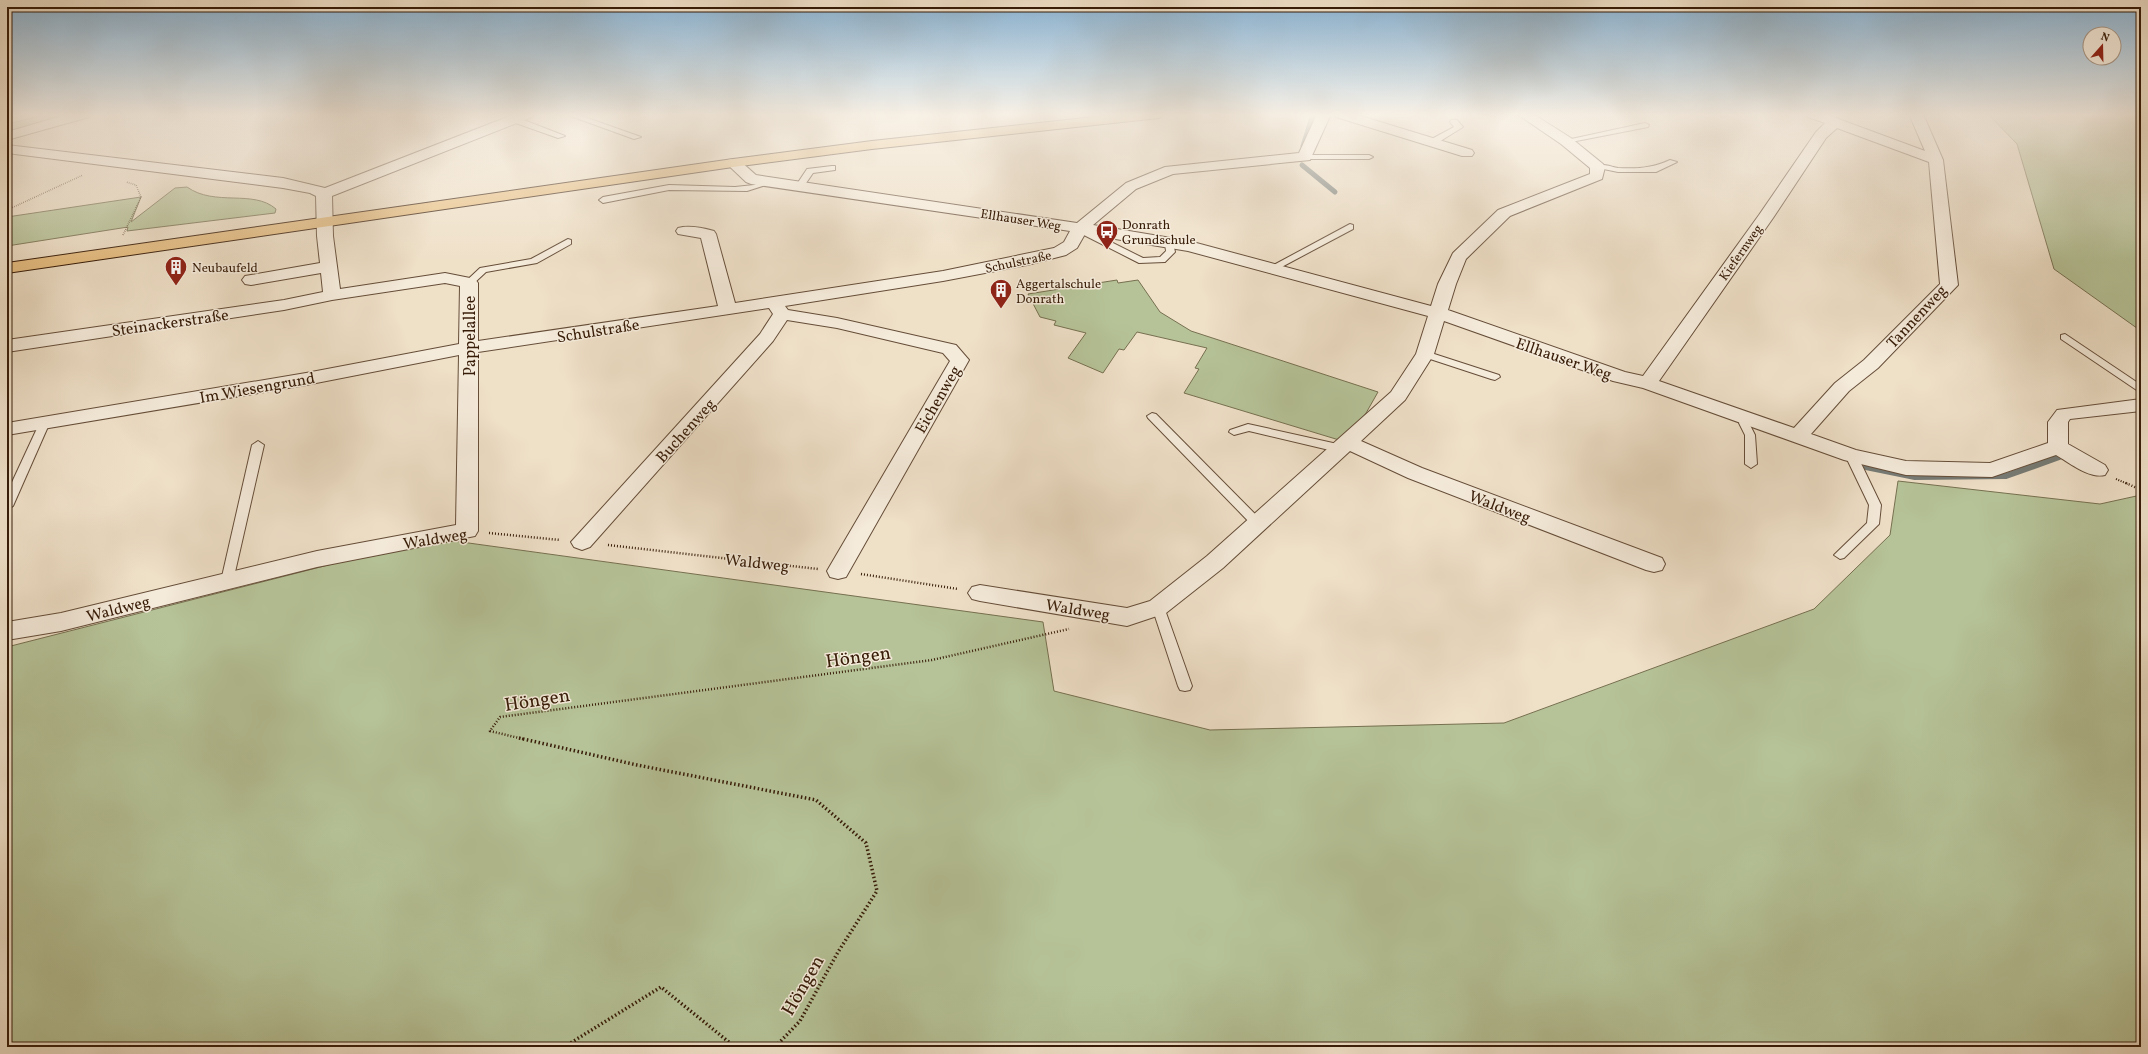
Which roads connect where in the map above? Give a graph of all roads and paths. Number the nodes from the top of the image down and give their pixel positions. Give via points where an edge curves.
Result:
1 (109, 163) edge
2 (122, 163) edge
3 (402, 163) edge
4 (725, 163) edge
5 (734, 163) edge
6 (1241, 163) edge
7 (1593, 163) edge
8 (1670, 163) edge
9 (1801, 163) edge
10 (1936, 163) edge
11 (1598, 167) junction
12 (832, 168) dead end
13 (766, 182) junction
14 (799, 187) junction
15 (324, 194) junction
16 (141, 197) dead end
17 (603, 200) dead end
18 (7, 210) edge
19 (324, 221) junction
20 (1350, 227) dead end
21 (1079, 229) junction
22 (684, 231) dead end
23 (120, 241) dead end
24 (568, 242) dead end
25 (1169, 243) junction
26 (328, 267) junction
27 (7, 268) edge
28 (1274, 268) junction
29 (251, 280) dead end
30 (469, 283) junction
31 (332, 295) junction
32 (777, 308) junction
33 (728, 309) junction
34 (1438, 313) junction
35 (2065, 337) dead end
36 (7, 346) edge
37 (469, 348) junction
38 (1425, 354) junction
39 (1495, 377) dead end
40 (1648, 383) junction
41 (2141, 390) edge
42 (2141, 405) edge
43 (1152, 416) dead end
44 (1745, 417) junction
45 (44, 422) junction
46 (7, 429) edge
47 (1234, 432) dead end
48 (1798, 436) junction
49 (258, 445) dead end
50 (1346, 446) junction
51 (2058, 447) junction
52 (1851, 455) junction
53 (1751, 464) dead end
54 (2098, 470) joint
55 (2141, 490) edge
56 (7, 506) edge
57 (1258, 524) junction
58 (466, 531) junction
59 (582, 542) junction
60 (1840, 555) dead end
61 (1654, 564) dead end
62 (838, 571) junction
63 (228, 581) junction
64 (980, 592) joint
65 (1158, 607) junction
66 (1072, 629) dead end
67 (7, 632) edge
68 (1185, 686) dead end
69 (564, 1047) edge
70 (735, 1047) edge
71 (775, 1047) edge

1 - 18 path
2 - 15 street via 283,183 315,189
3 - 15 street
4 - 19 main road
5 - 13 street, Ellhauser Weg via 751,179
6 - 21 street, Schulstraße via 1170,170 1131,186
7 - 11 street
8 - 11 lane via 1656,170
9 - 40 street, Kiefernweg
10 - 48 street, Tannenweg via 1949,285 1871,364 1842,387
11 - 34 street, Waldweg via 1597,176 1504,214 1459,257
12 - 14 lane via 810,171
13 - 14 street, Ellhauser Weg
13 - 17 lane, Ellhauser Weg via 760,186 734,189 679,186
14 - 21 street, Ellhauser Weg via 1026,219
15 - 19 street
16 - 23 path
19 - 26 street
19 - 27 main road
20 - 28 lane
21 - 25 street, Ellhauser Weg
21 - 25 lane via 1142,261 1162,260 1171,252
21 - 32 street, Schulstraße via 1071,245 1060,252
22 - 33 street via 708,234
24 - 30 lane via 534,261 483,270
25 - 28 street, Ellhauser Weg
26 - 29 street
26 - 31 street
28 - 34 street, Ellhauser Weg
30 - 31 street, Pappelallee via 445,278
30 - 37 street, Pappelallee
31 - 36 street, Steinackerstraße via 284,305
32 - 33 street, Schulstraße
32 - 59 street, Buchenweg via 768,337
32 - 62 street, Eichenweg via 950,350 960,360
33 - 37 street, Schulstraße
34 - 38 street, Waldweg
34 - 40 street, Ellhauser Weg via 1620,377
35 - 41 lane
37 - 45 street, Im Wiesengrund via 306,379
37 - 58 street, Pappelallee
38 - 39 lane
38 - 50 street, Waldweg via 1398,396
40 - 44 street, Ellhauser Weg
42 - 51 street via 2064,414 2058,422
43 - 57 lane
44 - 48 street, Ellhauser Weg
44 - 53 lane via 1744,423 1750,435
45 - 46 street, Im Wiesengrund
45 - 56 lane
47 - 50 lane via 1248,427
48 - 52 street, Ellhauser Weg
49 - 63 lane
50 - 57 street, Waldweg
50 - 61 street, Waldweg
51 - 52 street, Ellhauser Weg via 1992,470 1906,468
51 - 54 street
52 - 60 lane via 1875,505 1873,524
54 - 55 path
57 - 65 street, Waldweg
58 - 59 path, Waldweg
58 - 63 street, Waldweg via 317,558
59 - 62 path, Waldweg
62 - 64 path, Waldweg
63 - 67 street, Waldweg via 60,622
64 - 65 street, Waldweg via 1127,617
65 - 68 lane
66 - 71 path, Höngen via 932,660 500,717 493,726 490,731 637,765 816,800 866,843 877,890 838,952 800,1021
69 - 70 path via 661,987

